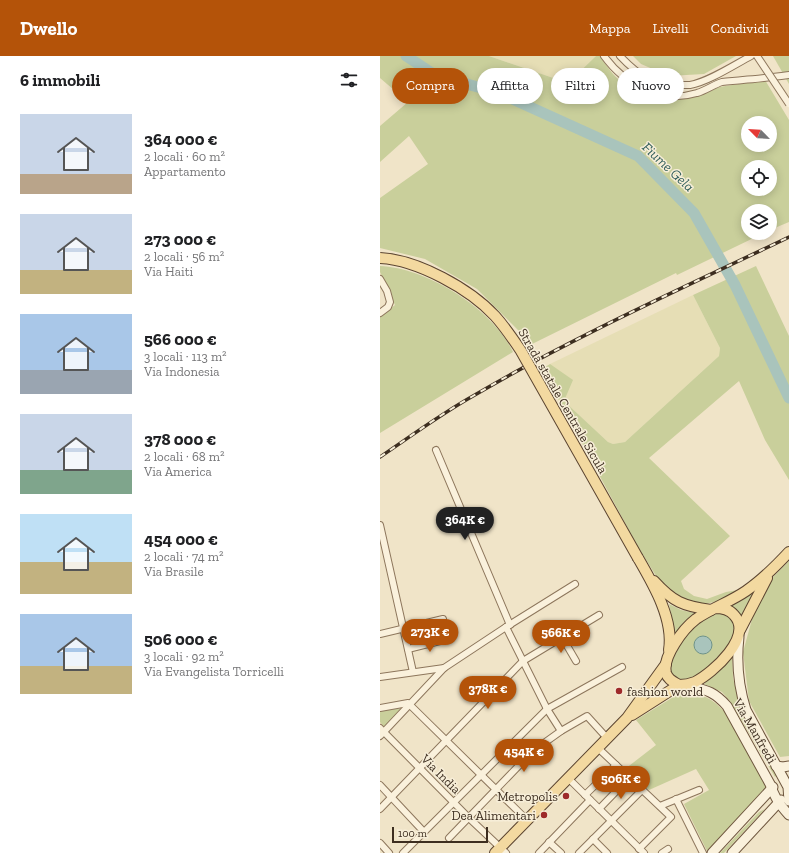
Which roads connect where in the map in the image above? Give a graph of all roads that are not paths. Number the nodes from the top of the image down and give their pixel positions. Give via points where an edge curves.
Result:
1 (604, 56) edge
2 (620, 56) edge
3 (751, 56) edge
4 (757, 56) edge
5 (789, 75) edge
6 (789, 104) edge
7 (380, 258) edge
8 (380, 279) edge
9 (380, 313) edge
10 (436, 450) dead end
11 (380, 525) edge
12 (789, 552) edge
13 (771, 571) junction
14 (648, 574) junction
15 (575, 584) dead end
16 (713, 609) junction
17 (599, 615) dead end
18 (443, 619) joint
19 (508, 626) junction
20 (404, 628) junction
21 (740, 633) junction
22 (380, 634) edge
23 (562, 637) junction
24 (448, 639) joint
25 (408, 649) junction
26 (667, 660) junction
27 (523, 661) junction
28 (576, 661) dead end
29 (622, 667) dead end
30 (444, 668) junction
31 (413, 672) junction
32 (380, 677) edge
33 (682, 685) junction
34 (410, 705) junction
35 (380, 708) edge
36 (547, 709) junction
37 (627, 718) junction
38 (561, 731) junction
39 (381, 732) edge
40 (607, 738) junction
41 (446, 741) junction
42 (598, 748) junction
43 (616, 765) junction
44 (776, 766) junction
45 (789, 766) edge
46 (419, 768) junction
47 (482, 774) junction
48 (568, 778) junction
49 (629, 778) junction
50 (380, 785) edge
51 (497, 789) junction
52 (642, 790) junction
53 (699, 790) dead end
54 (782, 793) edge
55 (585, 795) junction
56 (391, 797) junction
57 (676, 799) junction
58 (590, 800) junction
59 (453, 802) junction
60 (660, 806) junction
61 (380, 809) edge
62 (599, 809) junction
63 (469, 818) junction
64 (527, 820) junction
65 (611, 821) junction
66 (424, 832) junction
67 (449, 838) dead end
68 (593, 839) junction
69 (549, 842) junction
70 (380, 843) edge
71 (501, 851) edge
72 (642, 851) edge
73 (389, 853) edge
74 (403, 853) edge
75 (539, 853) edge
76 (561, 853) edge
77 (579, 853) edge
78 (607, 853) edge
79 (703, 853) edge
80 (712, 853) edge
81 (732, 853) edge

1 - 5 street via 612,68 629,82 652,93 667,96 696,93 721,82
2 - 3 street via 633,70 652,81 668,85 690,85 710,78
4 - 6 street, bridge
7 - 14 main road, Strada statale Centrale Sicula, bridge via 411,264 438,275 476,299 495,316 521,351
8 - 9 street via 390,302
10 - 19 street
11 - 20 street
12 - 13 main road
13 - 16 main road via 747,590
13 - 21 main road
14 - 16 main road, Strada statale Centrale Sicula via 660,589 677,602
14 - 26 main road, Strada statale Centrale Sicula via 668,623 671,641
15 - 19 street
16 - 21 main road, Strada statale Centrale Sicula via 721,608 732,613 740,624
16 - 26 main road via 694,620 680,637
17 - 23 street
18 - 20 street
18 - 24 lane
19 - 27 street
19 - 30 street
20 - 22 street
20 - 25 street
21 - 33 main road via 716,667 694,682
21 - 44 street, Via Manfredi via 737,658 743,700
23 - 27 street
23 - 28 street
24 - 25 street
25 - 31 street
26 - 33 main road via 666,674 670,680
26 - 37 main road
27 - 36 street
27 - 41 street
29 - 36 street
30 - 31 street
30 - 34 street
31 - 32 street
33 - 37 main road
33 - 54 street, Via Manfredi via 708,691 727,706
34 - 35 street via 408,703
34 - 39 street
34 - 41 street
36 - 38 street
36 - 47 street
37 - 40 main road
38 - 40 street via 587,716
38 - 51 street via 533,751
39 - 46 street, Via India
40 - 42 main road
41 - 46 street
41 - 47 street
42 - 43 street
42 - 48 main road
43 - 49 street
43 - 55 street
44 - 45 street
44 - 54 street, Via Manfredi
46 - 56 street
46 - 59 street, Via India
47 - 51 street
47 - 59 street
48 - 55 street
48 - 64 main road
49 - 52 street
49 - 62 street
50 - 56 street
51 - 63 street
51 - 64 street
52 - 60 street
52 - 65 street
53 - 57 street
54 - 80 street
54 - 81 street via 771,812
55 - 58 street
56 - 61 street
56 - 66 street
57 - 60 street
57 - 79 street
58 - 62 street
58 - 69 street
59 - 63 street, Via India
59 - 66 street
60 - 72 street via 670,817
62 - 65 street
63 - 67 street
63 - 71 street, Via India
64 - 71 main road
65 - 68 street
65 - 72 street
66 - 74 street
68 - 77 street
68 - 78 street
69 - 75 street
69 - 76 street
70 - 73 street

